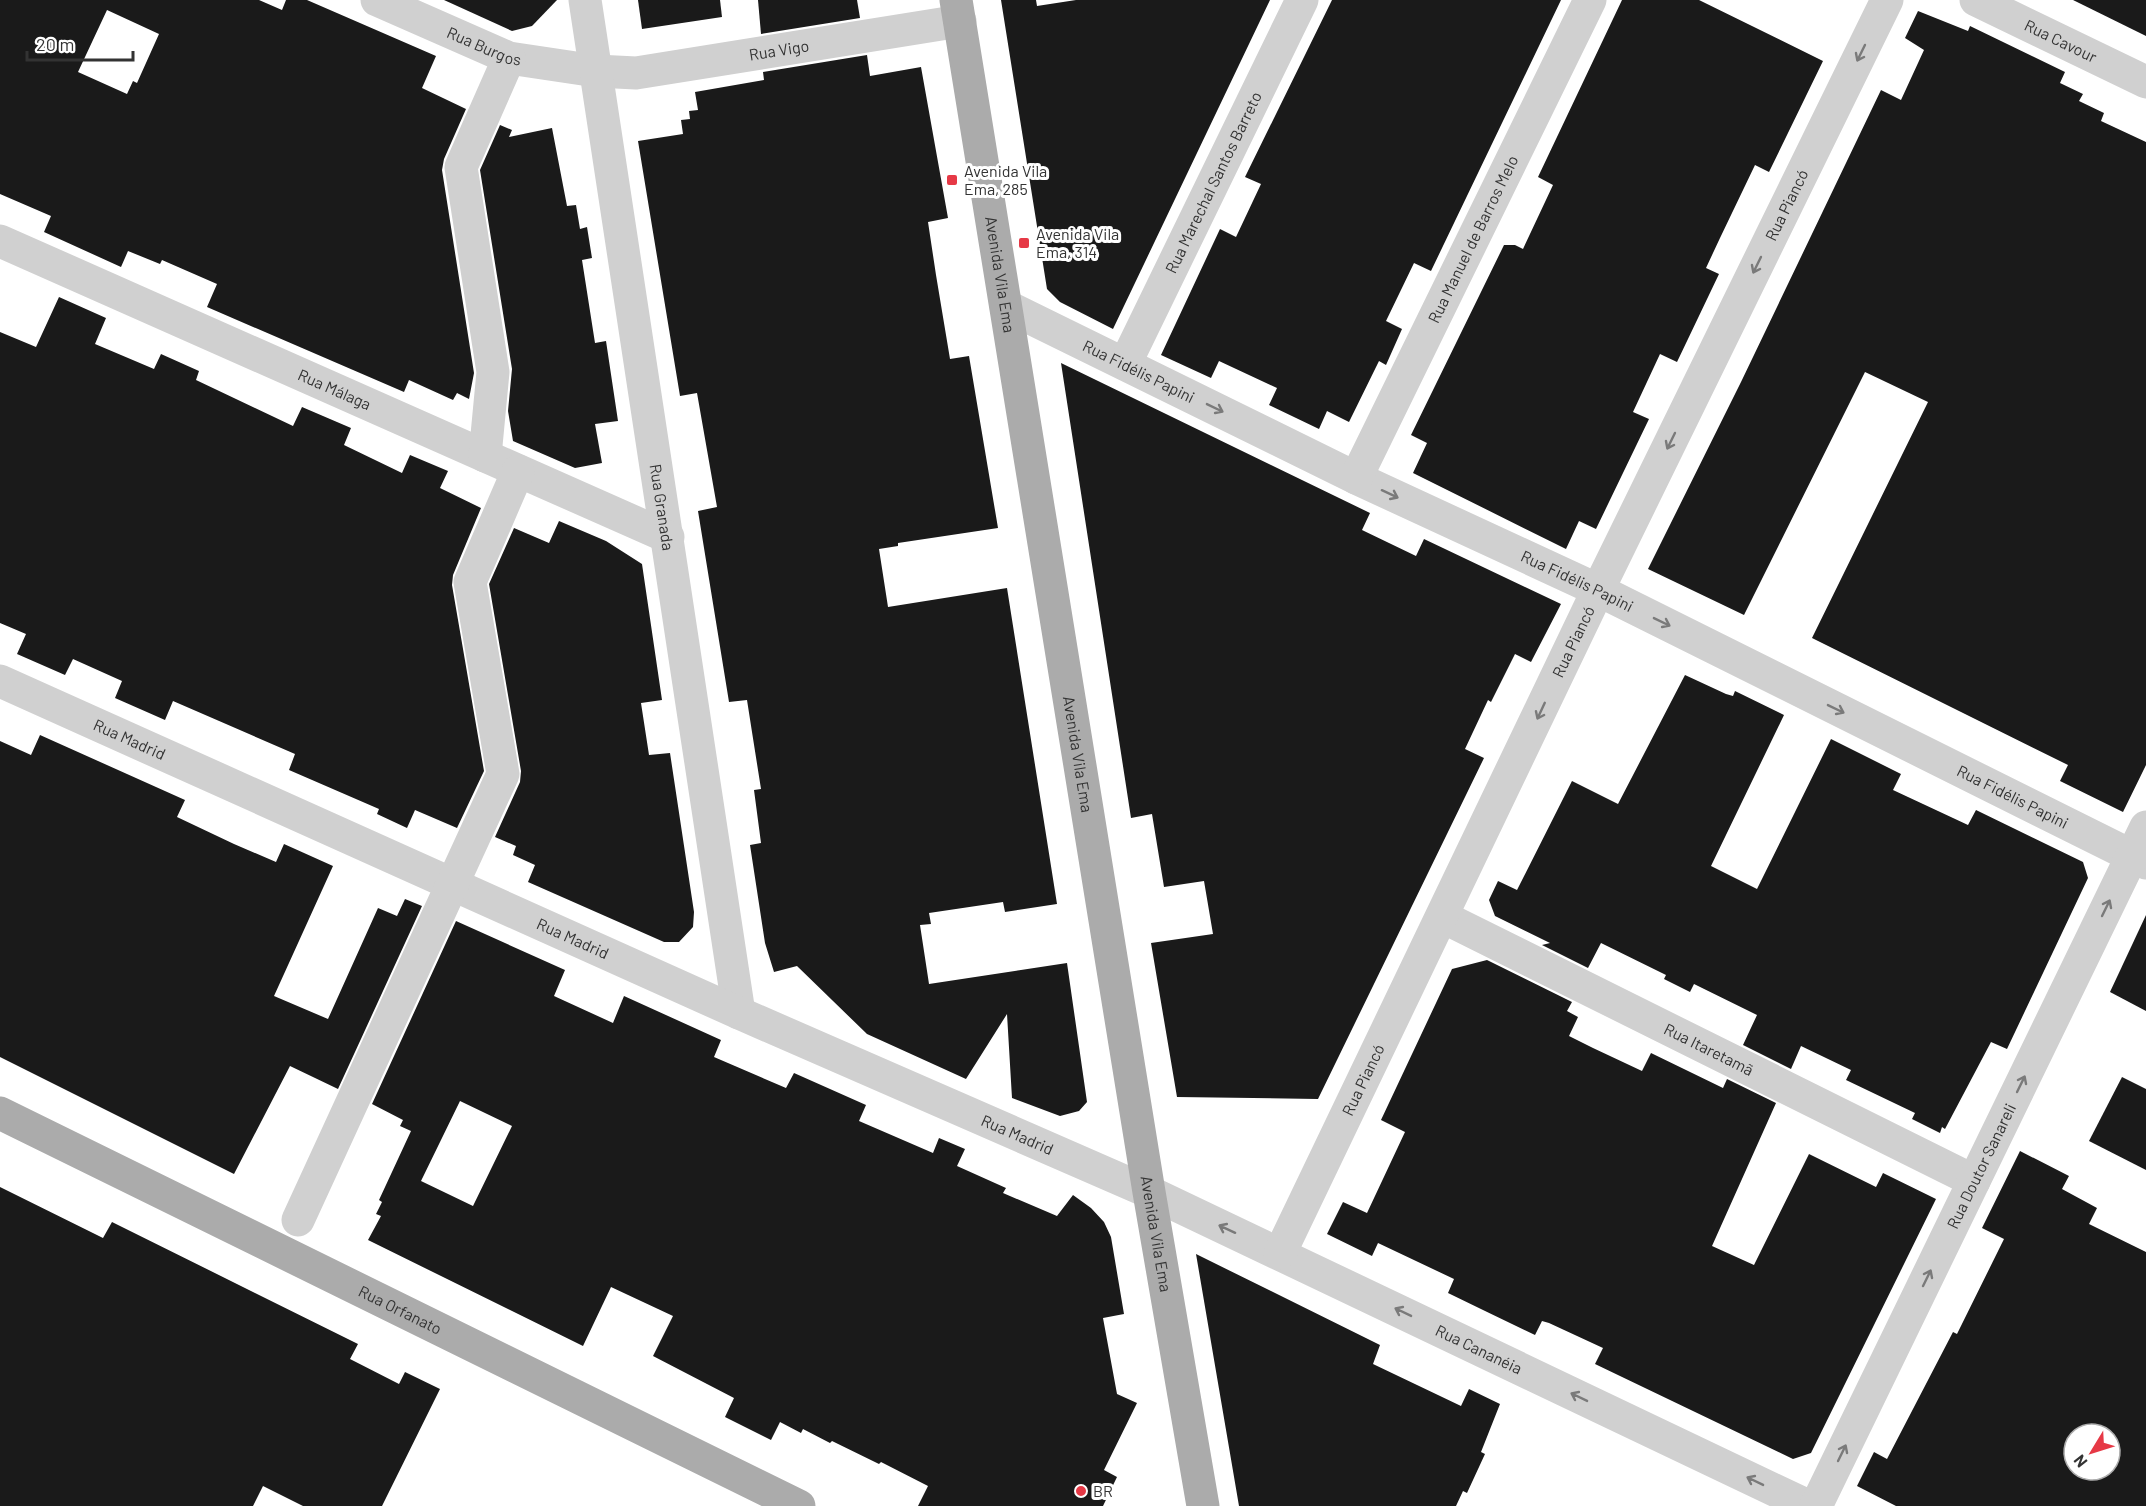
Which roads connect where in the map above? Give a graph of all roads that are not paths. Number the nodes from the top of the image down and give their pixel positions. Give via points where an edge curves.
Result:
1 (377, 0) edge
2 (585, 0) edge
3 (1302, 0) edge
4 (1590, 0) edge
5 (1887, 0) edge
6 (1976, 0) edge
7 (958, 10) edge
8 (508, 58) junction
9 (596, 71) junction
10 (2146, 82) edge
11 (0, 241) edge
12 (1006, 306) junction
13 (1125, 364) junction
14 (486, 456) junction
15 (518, 471) junction
16 (1356, 478) junction
17 (668, 537) junction
18 (1598, 590) junction
19 (0, 681) edge
20 (2141, 849) edge
21 (452, 885) junction
22 (1443, 917) junction
23 (739, 1013) junction
24 (0, 1113) edge
25 (1974, 1181) junction
26 (1149, 1192) junction
27 (298, 1220) dead end
28 (1280, 1253) junction
29 (799, 1506) edge
30 (1203, 1506) edge
31 (1808, 1506) edge
32 (1816, 1506) edge

1 - 8 street, Rua Burgos
2 - 9 street, Rua Granada
3 - 13 street, Rua Marechal Santos Barreto
4 - 16 street, Rua Manuel de Barros Melo
5 -> 18 street, Rua Piancó
6 - 10 street, Rua Cavour
7 - 9 street, Rua Vigo via 636,73
7 - 12 main road, Avenida Vila Ema
8 - 9 street, Rua Burgos
8 - 14 street via 460,167 493,372
9 - 17 street, Rua Granada
11 - 14 street, Rua Málaga
12 - 13 street, Rua Fidélis Papini
12 - 26 main road, Avenida Vila Ema
13 -> 16 street, Rua Fidélis Papini
14 - 15 street, Rua Málaga
15 - 17 street, Rua Málaga
15 - 21 street via 470,582 503,774
16 -> 18 street, Rua Fidélis Papini
17 - 23 street, Rua Granada
18 -> 20 street, Rua Fidélis Papini
18 -> 22 street, Rua Piancó
19 - 21 street, Rua Madrid
25 -> 20 street, Rua Doutor Sanareli
21 - 23 street, Rua Madrid
21 - 27 street
22 - 25 street, Rua Itaretamã
22 - 28 street, Rua Piancó
23 - 26 street, Rua Madrid
24 - 29 main road, Rua Orfanato
32 -> 25 street, Rua Doutor Sanareli
28 -> 26 street, Rua Cananéia
26 - 30 main road, Avenida Vila Ema
31 -> 28 street, Rua Cananéia

